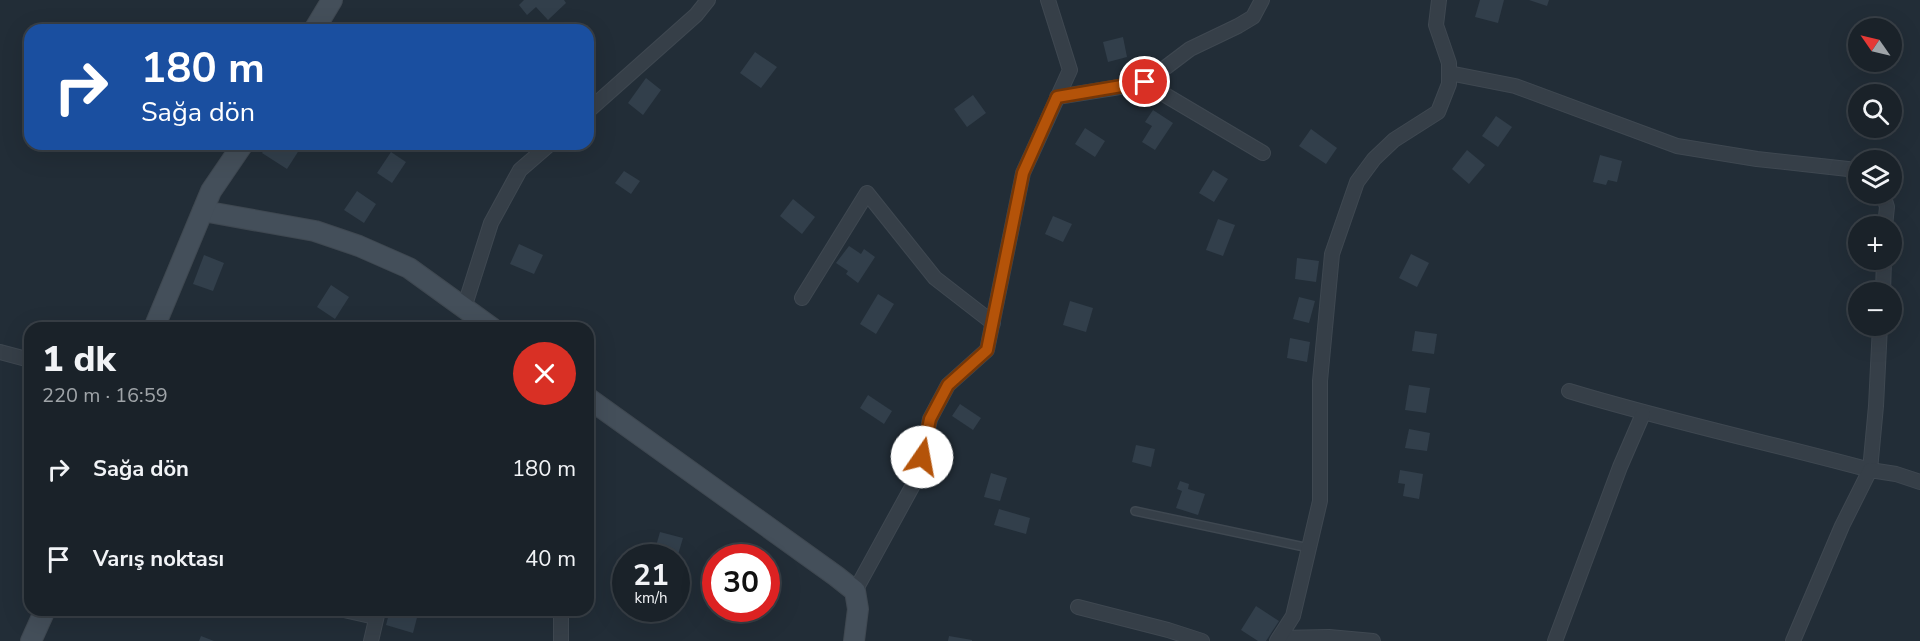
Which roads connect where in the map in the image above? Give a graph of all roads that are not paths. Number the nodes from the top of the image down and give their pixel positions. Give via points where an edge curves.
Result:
1 (332, 0) edge
2 (708, 0) edge
3 (1048, 0) edge
4 (1262, 0) edge
5 (1439, 0) edge
6 (318, 24) edge
7 (1449, 73) junction
8 (1145, 82) junction
9 (1057, 97) junction
10 (594, 106) edge
11 (239, 150) edge
12 (543, 150) edge
13 (1263, 153) dead end
14 (1848, 170) edge
15 (202, 211) junction
16 (802, 298) dead end
17 (465, 308) junction
18 (156, 322) edge
19 (484, 322) edge
20 (993, 322) junction
21 (1879, 336) edge
22 (0, 352) edge
23 (24, 358) edge
24 (1569, 391) dead end
25 (594, 402) edge
26 (1643, 414) junction
27 (1870, 470) junction
28 (1920, 482) edge
29 (1135, 512) dead end
30 (1309, 548) junction
31 (855, 591) junction
32 (1078, 607) dead end
33 (42, 616) edge
34 (377, 616) edge
35 (561, 616) edge
36 (1278, 639) edge
37 (31, 641) edge
38 (371, 641) edge
39 (561, 641) edge
40 (854, 641) edge
41 (1202, 641) edge
42 (1373, 641) edge
43 (1555, 641) edge
44 (1793, 641) edge

1 - 6 street
2 - 10 street
3 - 9 street via 1070,70
4 - 8 street via 1253,17 1190,49
5 - 7 street via 1436,25
7 - 14 street via 1515,86 1677,146
7 - 30 street via 1438,112 1395,140 1374,159 1358,182 1332,254 1320,381 1320,501
8 - 9 street
8 - 13 street
9 - 20 street via 1023,173
11 - 15 street via 211,190
12 - 17 street via 520,170 490,223
15 - 17 street via 315,231 359,246 409,268
15 - 18 street
16 - 20 street via 867,193 935,278
17 - 19 street
20 - 31 street via 987,350 948,385 930,419 918,476
21 - 27 street
22 - 23 street
24 - 26 street
25 - 31 street
26 - 27 street
26 - 43 street
27 - 28 street
27 - 44 street
29 - 30 lane
30 - 36 street via 1293,616
31 - 40 street via 858,609
32 - 41 street
33 - 37 street
34 - 38 street
35 - 39 street
36 - 42 street via 1329,637

